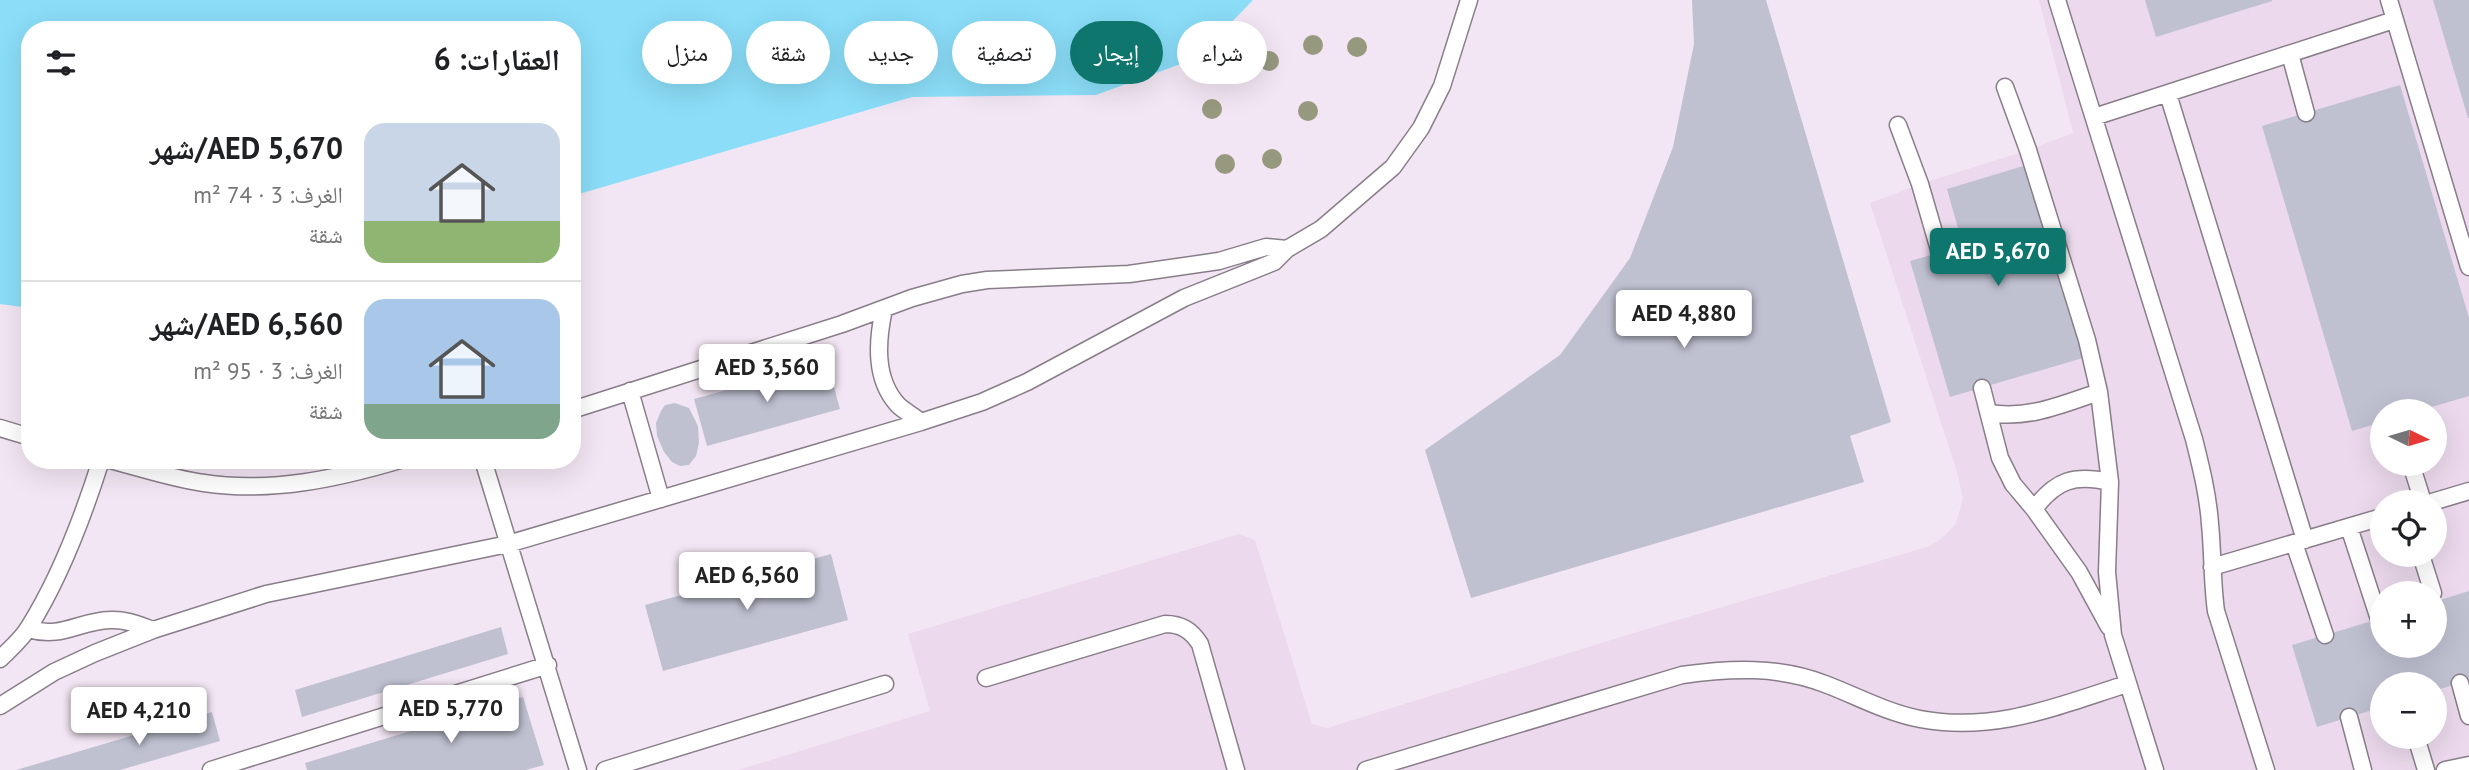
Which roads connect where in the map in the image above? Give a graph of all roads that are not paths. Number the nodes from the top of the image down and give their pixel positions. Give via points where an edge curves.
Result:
1 (2057, 0) edge
2 (2389, 0) edge
3 (1468, 1) edge
4 (2394, 20) junction
5 (2290, 54) junction
6 (2005, 87) dead end
7 (2168, 93) junction
8 (2306, 113) dead end
9 (2094, 117) junction
10 (1898, 125) dead end
11 (1287, 249) junction
12 (1940, 253) dead end
13 (2469, 267) edge
14 (884, 309) junction
15 (1982, 388) dead end
16 (630, 391) junction
17 (2099, 392) junction
18 (581, 407) edge
19 (1989, 413) junction
20 (921, 422) junction
21 (0, 428) edge
22 (21, 434) edge
23 (98, 469) edge
24 (147, 469) edge
25 (366, 469) edge
26 (486, 469) edge
27 (2110, 482) junction
28 (2468, 496) edge
29 (662, 499) junction
30 (2447, 500) edge
31 (2034, 509) junction
32 (2370, 521) edge
33 (2349, 527) junction
34 (2300, 541) junction
35 (508, 544) junction
36 (2212, 567) junction
37 (2370, 591) edge
38 (28, 629) junction
39 (153, 631) junction
40 (2113, 635) junction
41 (2325, 635) dead end
42 (0, 659) edge
43 (548, 665) junction
44 (986, 678) dead end
45 (2460, 683) dead end
46 (885, 684) dead end
47 (2127, 684) junction
48 (0, 706) edge
49 (2469, 716) edge
50 (2349, 717) dead end
51 (2420, 749) edge
52 (264, 763) edge
53 (2469, 765) edge
54 (211, 770) edge
55 (578, 770) edge
56 (605, 770) edge
57 (1236, 770) edge
58 (1366, 770) edge
59 (2155, 770) edge
60 (2266, 770) edge
61 (2364, 770) edge
62 (2426, 770) edge
63 (2445, 770) edge

1 - 9 lane
2 - 4 lane
3 - 11 lane via 1442,86 1421,128 1393,167 1321,229
4 - 5 lane
4 - 13 lane
5 - 7 lane
5 - 8 lane
6 - 17 lane via 2087,340
7 - 9 lane
7 - 34 lane
9 - 36 lane via 2194,439 2206,491
10 - 12 lane
11 - 14 lane via 1266,247 1219,261 1129,274 975,282
11 - 20 lane via 1274,262 1184,298 1016,387
14 - 16 lane
14 - 20 lane via 880,365 898,405
15 - 19 lane
16 - 18 lane
16 - 29 lane
17 - 19 lane via 2030,414
17 - 27 lane
19 - 31 lane via 2000,458 2013,484
20 - 29 lane
21 - 22 lane
23 - 38 lane via 71,545
24 - 25 lane via 204,483 253,486 324,480
26 - 35 lane
27 - 31 lane via 2060,482
27 - 40 lane via 2107,572
28 - 30 lane
29 - 35 lane
31 - 40 lane via 2079,572
32 - 33 lane
33 - 34 lane
33 - 37 lane
34 - 36 lane
34 - 41 lane
35 - 39 lane via 266,594
35 - 43 lane
36 - 60 lane via 2221,633
38 - 39 lane via 53,634 111,620
38 - 42 lane
39 - 48 lane via 54,672
40 - 47 lane
43 - 52 lane
43 - 55 lane
44 - 57 lane via 1175,624 1200,643
45 - 49 lane
46 - 56 lane
47 - 58 lane via 2022,718 1954,722 1884,710 1823,683 1788,674 1718,669 1682,675
47 - 59 lane
50 - 61 lane
51 - 62 lane
52 - 54 lane
53 - 63 lane

